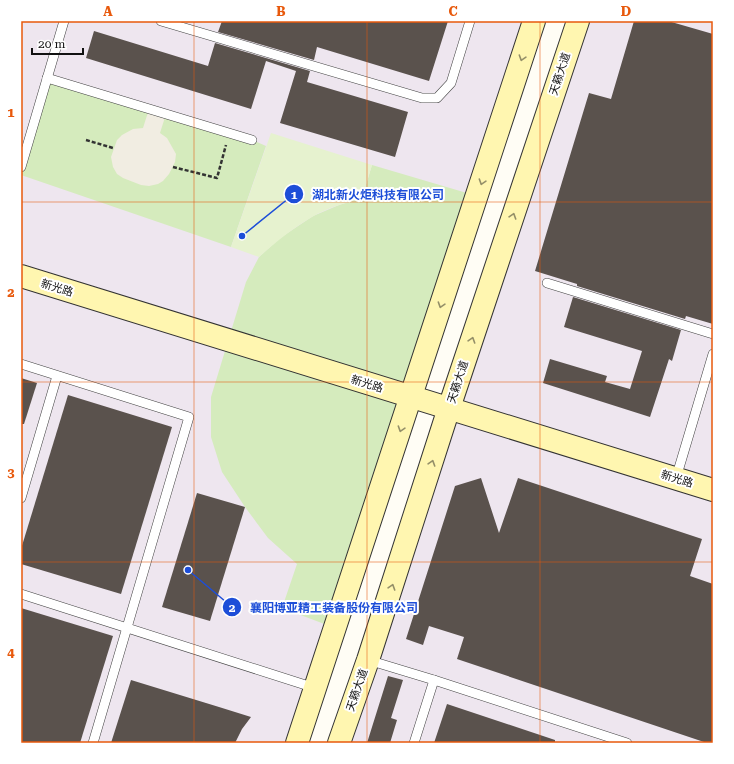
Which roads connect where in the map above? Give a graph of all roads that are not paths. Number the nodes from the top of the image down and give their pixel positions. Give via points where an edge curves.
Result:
1 (64, 21) edge
2 (161, 21) edge
3 (470, 21) edge
4 (534, 21) edge
5 (578, 21) edge
6 (47, 78) junction
7 (252, 140) dead end
8 (23, 151) edge
9 (21, 167) edge
10 (21, 276) edge
11 (547, 282) dead end
12 (713, 334) edge
13 (713, 354) edge
14 (21, 364) edge
15 (57, 376) junction
16 (411, 398) junction
17 (449, 408) junction
18 (676, 478) junction
19 (713, 490) edge
20 (21, 498) edge
21 (21, 594) edge
22 (127, 627) junction
23 (368, 660) junction
24 (434, 680) junction
25 (316, 688) junction
26 (93, 743) edge
27 (297, 743) edge
28 (339, 743) edge
29 (414, 743) edge
30 (627, 743) edge

1 - 6 lane
2 - 3 lane via 422,98 437,98 451,84
4 -> 16 main road
17 -> 5 main road, 天籁大道
6 - 7 lane
6 - 8 lane
8 - 9 lane
10 - 16 main road, 新光路
11 - 12 lane
13 - 18 lane
14 - 15 lane
15 - 20 lane
15 - 22 lane via 189,417
16 - 17 main road, 新光路
16 -> 25 main road
17 - 18 main road, 新光路
23 -> 17 main road, 天籁大道
18 - 19 main road, 新光路
21 - 22 lane
22 - 25 lane
22 - 26 lane
23 - 24 lane
23 - 28 main road, 天籁大道
24 - 29 lane
24 - 30 lane
25 - 27 main road

